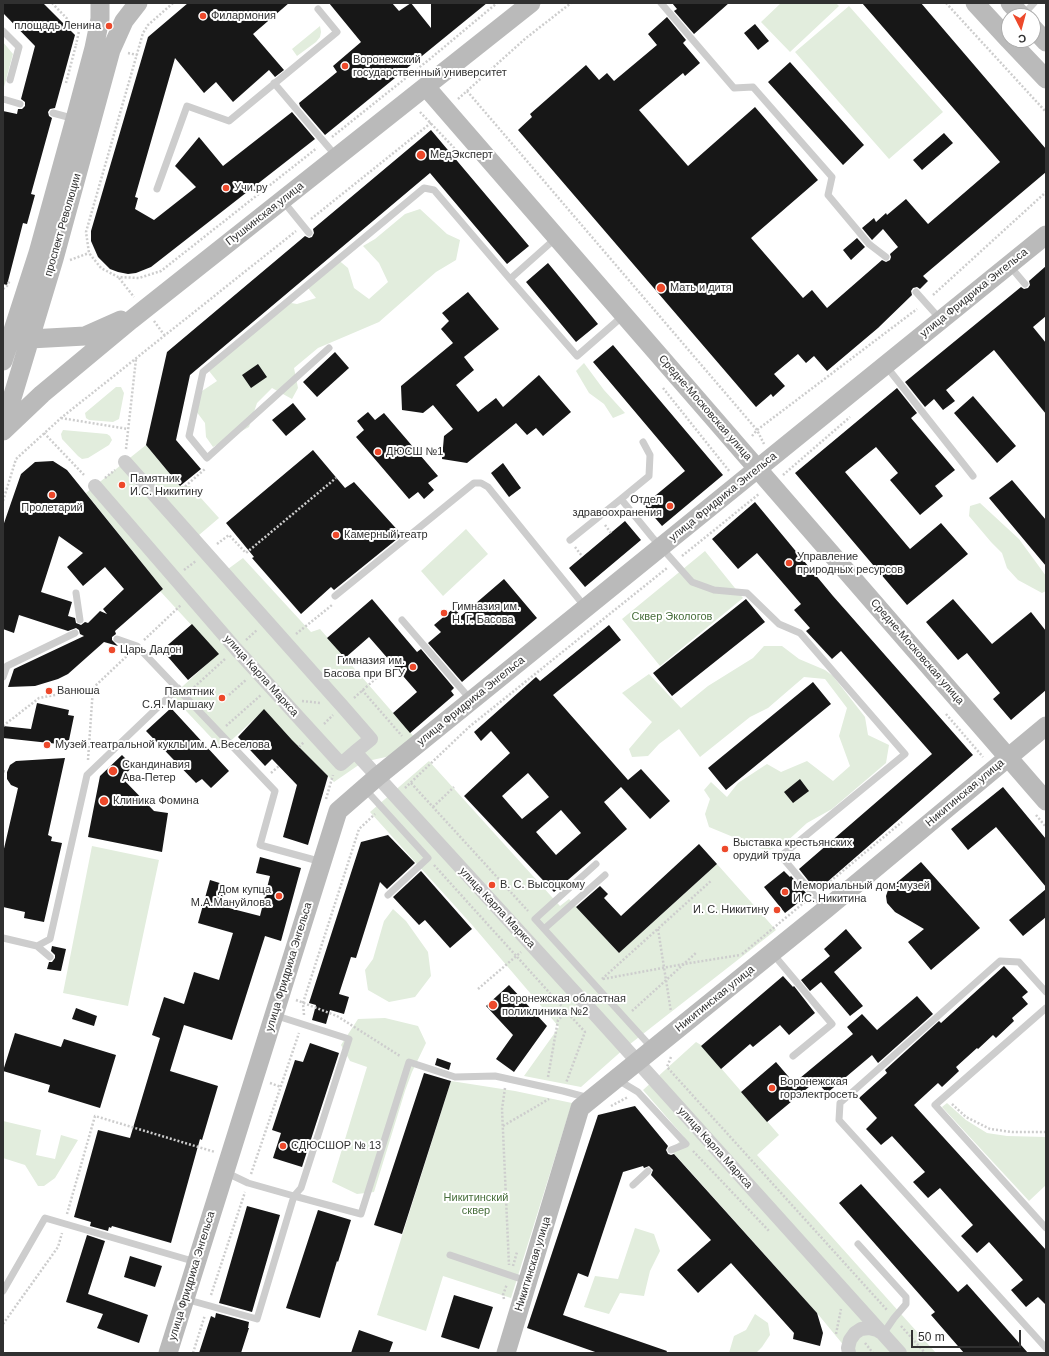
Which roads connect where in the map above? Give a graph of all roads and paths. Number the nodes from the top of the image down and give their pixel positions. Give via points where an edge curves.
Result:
1 (52, 3) edge
2 (138, 3) edge
3 (173, 3) edge
4 (497, 3) edge
5 (531, 3) edge
6 (571, 3) edge
7 (661, 3) edge
8 (946, 3) edge
9 (975, 3) edge
10 (318, 9) dead end
11 (100, 11) edge
12 (3, 31) edge
13 (1001, 31) edge
14 (81, 46) dead end
15 (1017, 48) edge
16 (124, 52) dead end
17 (137, 55) junction
18 (1046, 79) edge
19 (10, 80) dead end
20 (274, 83) junction
21 (426, 86) junction
22 (3, 99) edge
23 (20, 104) dead end
24 (1046, 112) edge
25 (53, 113) dead end
26 (75, 119) junction
27 (431, 123) dead end
28 (324, 143) junction
29 (337, 158) junction
30 (157, 189) dead end
31 (1046, 192) edge
32 (283, 201) junction
33 (303, 225) junction
34 (309, 233) dead end
35 (1046, 235) edge
36 (557, 238) junction
37 (89, 253) junction
38 (886, 257) dead end
39 (66, 261) dead end
40 (1009, 265) junction
41 (510, 279) junction
42 (1025, 284) dead end
43 (7, 286) dead end
44 (3, 289) edge
45 (916, 292) dead end
46 (925, 303) junction
47 (144, 310) junction
48 (624, 314) junction
49 (941, 320) junction
50 (15, 334) edge
51 (329, 348) dead end
52 (136, 358) junction
53 (3, 361) edge
54 (885, 365) junction
55 (61, 418) junction
56 (128, 429) junction
57 (3, 430) edge
58 (757, 430) junction
59 (44, 433) junction
60 (643, 442) dead end
61 (741, 450) junction
62 (125, 462) junction
63 (765, 463) junction
64 (210, 464) dead end
65 (730, 473) dead end
66 (784, 474) dead end
67 (973, 476) dead end
68 (336, 478) dead end
69 (95, 486) junction
70 (758, 495) dead end
71 (621, 499) junction
72 (3, 501) edge
73 (163, 505) junction
74 (229, 535) dead end
75 (570, 540) dead end
76 (661, 548) junction
77 (674, 562) junction
78 (76, 593) dead end
79 (190, 596) junction
80 (335, 599) joint
81 (586, 608) junction
82 (80, 620) dead end
83 (402, 620) dead end
84 (75, 633) dead end
85 (117, 639) dead end
86 (286, 642) junction
87 (137, 646) junction
88 (256, 671) junction
89 (3, 677) edge
90 (270, 686) junction
91 (93, 688) junction
92 (178, 688) junction
93 (362, 690) dead end
94 (229, 695) dead end
95 (280, 697) junction
96 (471, 700) junction
97 (343, 707) junction
98 (3, 726) edge
99 (1046, 726) edge
100 (219, 733) junction
101 (406, 741) dead end
102 (355, 752) junction
103 (1009, 757) junction
104 (3, 771) edge
105 (7, 772) dead end
106 (87, 775) junction
107 (370, 782) junction
108 (411, 783) junction
109 (454, 788) dead end
110 (395, 797) junction
111 (1046, 801) edge
112 (433, 807) junction
113 (382, 808) junction
114 (428, 858) junction
115 (322, 862) junction
116 (596, 864) dead end
117 (605, 875) dead end
118 (712, 880) dead end
119 (388, 895) dead end
120 (826, 909) junction
121 (535, 919) junction
122 (544, 929) junction
123 (658, 929) junction
124 (3, 938) edge
125 (530, 944) junction
126 (37, 946) junction
127 (697, 952) dead end
128 (772, 953) junction
129 (740, 955) dead end
130 (50, 956) dead end
131 (517, 956) junction
132 (684, 964) junction
133 (664, 967) junction
134 (603, 979) junction
135 (666, 980) junction
136 (596, 985) junction
137 (478, 989) dead end
138 (1046, 992) edge
139 (281, 993) junction
140 (581, 999) junction
141 (303, 1003) junction
142 (1046, 1008) edge
143 (567, 1012) junction
144 (671, 1012) dead end
145 (274, 1015) junction
146 (625, 1018) junction
147 (302, 1024) junction
148 (653, 1049) junction
149 (676, 1053) dead end
150 (793, 1056) dead end
151 (409, 1062) junction
152 (637, 1062) junction
153 (667, 1066) junction
154 (507, 1079) junction
155 (616, 1079) junction
156 (654, 1080) junction
157 (546, 1087) junction
158 (563, 1091) junction
159 (638, 1092) junction
160 (944, 1098) junction
161 (598, 1104) junction
162 (503, 1126) junction
163 (1046, 1132) edge
164 (686, 1144) junction
165 (671, 1150) dead end
166 (217, 1152) dead end
167 (648, 1171) dead end
168 (224, 1172) junction
169 (248, 1183) junction
170 (633, 1185) dead end
171 (294, 1196) junction
172 (64, 1223) junction
173 (1046, 1228) edge
174 (771, 1234) dead end
175 (858, 1244) dead end
176 (450, 1255) dead end
177 (196, 1262) junction
178 (519, 1278) junction
179 (3, 1291) edge
180 (185, 1299) junction
181 (838, 1305) dead end
182 (208, 1306) junction
183 (894, 1318) junction
184 (3, 1324) edge
185 (855, 1333) junction
186 (883, 1334) junction
187 (1046, 1348) edge
188 (168, 1353) edge
189 (193, 1353) edge
190 (506, 1353) edge
191 (849, 1353) edge
192 (874, 1353) edge
193 (888, 1353) edge
194 (900, 1353) edge
195 (925, 1353) edge

1 - 14 path via 79,31 76,45
2 - 50 street, проспект Революции via 124,21 112,50 54,258
3 - 17 path via 148,25
4 - 28 path
5 - 21 street, Пушкинская улица
6 - 58 path via 526,38 467,91
7 - 38 lane via 734,88 753,87 832,177 828,195 869,244
8 - 24 path
9 - 13 street
10 - 20 lane via 337,32
11 - 26 street, проспект Революции via 94,48
12 - 19 lane via 19,47
15 - 18 street
16 - 17 path
17 - 37 path via 86,232
20 - 28 lane
20 - 30 lane via 229,121 188,106
21 - 29 street, Пушкинская улица
21 - 36 street, Средне-Московская улица
22 - 23 lane
25 - 26 lane
26 - 50 street, проспект Революции
27 - 33 path
28 - 29 lane
28 - 37 path via 161,271 139,278 118,277 101,268
29 - 32 street, Пушкинская улица
31 - 46 path
32 - 33 lane
32 - 47 street, Пушкинская улица
33 - 34 lane
33 - 52 path
35 - 40 street, улица Фридриха Энгельса
36 - 41 lane
36 - 48 street, Средне-Московская улица
37 - 39 path
40 - 42 lane
40 - 49 street, улица Фридриха Энгельса
41 - 48 lane via 577,356
41 - 51 lane via 434,190 424,188 331,261 203,372 188,436 207,458
43 - 44 path
45 - 46 lane
46 - 49 lane
46 - 58 path
47 - 50 street via 85,336
47 - 57 street, Пушкинская улица via 42,394
48 - 61 street, Средне-Московская улица
49 - 54 street, улица Фридриха Энгельса
50 - 53 street, проспект Революции
50 - 57 street, проспект Революции
52 - 55 path
52 - 56 path
54 - 63 street, улица Фридриха Энгельса
54 - 67 lane
55 - 56 path
55 - 59 path
56 - 62 path
58 - 61 path
58 - 63 path
59 - 69 path
59 - 72 path via 16,459
60 - 71 lane via 650,455 649,476
61 - 63 street, Средне-Московская улица
61 - 65 path
62 - 69 path
62 - 73 street
63 - 66 path
63 - 76 street, улица Фридриха Энгельса
63 - 103 street, Средне-Московская улица via 772,488
64 - 73 path
68 - 74 path via 246,553
69 - 79 street, улица Карла Маркса
70 - 77 path
71 - 75 lane
71 - 76 lane
73 - 86 street
76 - 77 lane
76 - 81 street, улица Фридриха Энгельса
77 - 108 path via 468,727
77 - 120 lane via 692,582 714,590 748,593 779,624 800,633 905,754 780,856
78 - 82 lane
79 - 87 path
79 - 88 street, улица Карла Маркса
80 - 81 lane via 474,483 481,483 488,487
80 - 86 path
81 - 96 street, улица Фридриха Энгельса
83 - 96 lane
84 - 89 lane via 7,666
85 - 87 lane
86 - 97 street
87 - 91 path
87 - 92 lane
88 - 90 street, улица Карла Маркса
88 - 94 path
90 - 95 street, улица Карла Маркса
90 - 100 path
91 - 98 path via 39,698
91 - 106 path
92 - 100 lane
92 - 106 lane
93 - 101 path
95 - 97 path
95 - 102 street, улица Карла Маркса via 341,764
96 - 107 street, улица Фридриха Энгельса
97 - 102 street via 371,739
99 - 103 street, Никитинская улица
100 - 115 lane via 274,791 260,845
102 - 107 street, улица Карла Маркса
103 - 111 street, Средне-Московская улица
103 - 120 street, Никитинская улица
104 - 105 path
106 - 126 lane via 50,939
107 - 110 street, улица Карла Маркса
107 - 113 lane
107 - 115 street, улица Фридриха Энгельса via 338,812
108 - 110 path
108 - 112 path
109 - 112 path
110 - 125 street, улица Карла Маркса
112 - 121 path
113 - 114 lane
113 - 141 path via 359,828
114 - 119 lane
114 - 131 path
115 - 139 street, улица Фридриха Энгельса
116 - 121 lane
117 - 122 lane
118 - 123 path
120 - 128 street, Никитинская улица
121 - 122 lane
122 - 136 lane
123 - 133 path
123 - 134 path
124 - 126 lane
125 - 131 path
125 - 140 street, улица Карла Маркса
126 - 130 lane
127 - 132 path
128 - 148 street, Никитинская улица
128 - 150 lane via 832,1024
129 - 132 path
131 - 137 path
131 - 143 path
132 - 133 path
132 - 135 path
133 - 134 path
133 - 135 path
134 - 136 path
135 - 144 path
135 - 146 path
136 - 146 lane
138 - 187 lane via 1019,962 1000,961 840,1103 839,1115 839,1120
139 - 141 path
139 - 145 street, улица Фридриха Энгельса
140 - 143 path
140 - 152 street, улица Карла Маркса
141 - 147 path
141 - 151 path via 337,1016
142 - 160 lane
143 - 157 path via 558,1020
143 - 158 path via 585,1032
145 - 147 lane
145 - 168 street, улица Фридриха Энгельса
146 - 148 lane
147 - 169 path
147 - 171 lane via 349,1039 301,1188
148 - 152 street, Никитинская улица
149 - 153 path via 670,1058
151 - 154 lane via 455,1078 495,1076
151 - 171 lane via 361,1214
152 - 155 street, Никитинская улица
152 - 156 street, улица Карла Маркса
153 - 156 path
153 - 183 path
154 - 157 lane
154 - 162 path via 502,1110
155 - 159 lane
155 - 161 street, Никитинская улица
156 - 186 street, улица Карла Маркса
157 - 158 lane
158 - 161 lane
158 - 162 path
159 - 161 path
159 - 164 lane
160 - 163 path via 966,1117 990,1129
160 - 173 lane via 935,1105
161 - 178 street, Никитинская улица via 580,1108
162 - 178 path
164 - 165 lane
164 - 174 path
166 - 172 path via 95,1116
167 - 170 lane
168 - 169 lane
168 - 177 street, улица Фридриха Энгельса
169 - 171 lane
169 - 182 path
171 - 182 lane via 257,1320
172 - 177 lane
172 - 179 lane via 46,1218
172 - 184 path via 58,1247
175 - 183 lane via 906,1297 906,1304
176 - 178 lane
177 - 180 street, улица Фридриха Энгельса
178 - 190 street, Никитинская улица
180 - 182 lane
180 - 188 street, улица Фридриха Энгельса
181 - 185 path
182 - 189 path
183 - 186 lane
183 - 195 path
185 - 186 street via 869,1328
185 - 191 street via 850,1340
185 - 192 path
186 - 193 street via 888,1341
186 - 194 street, улица Карла Маркса

